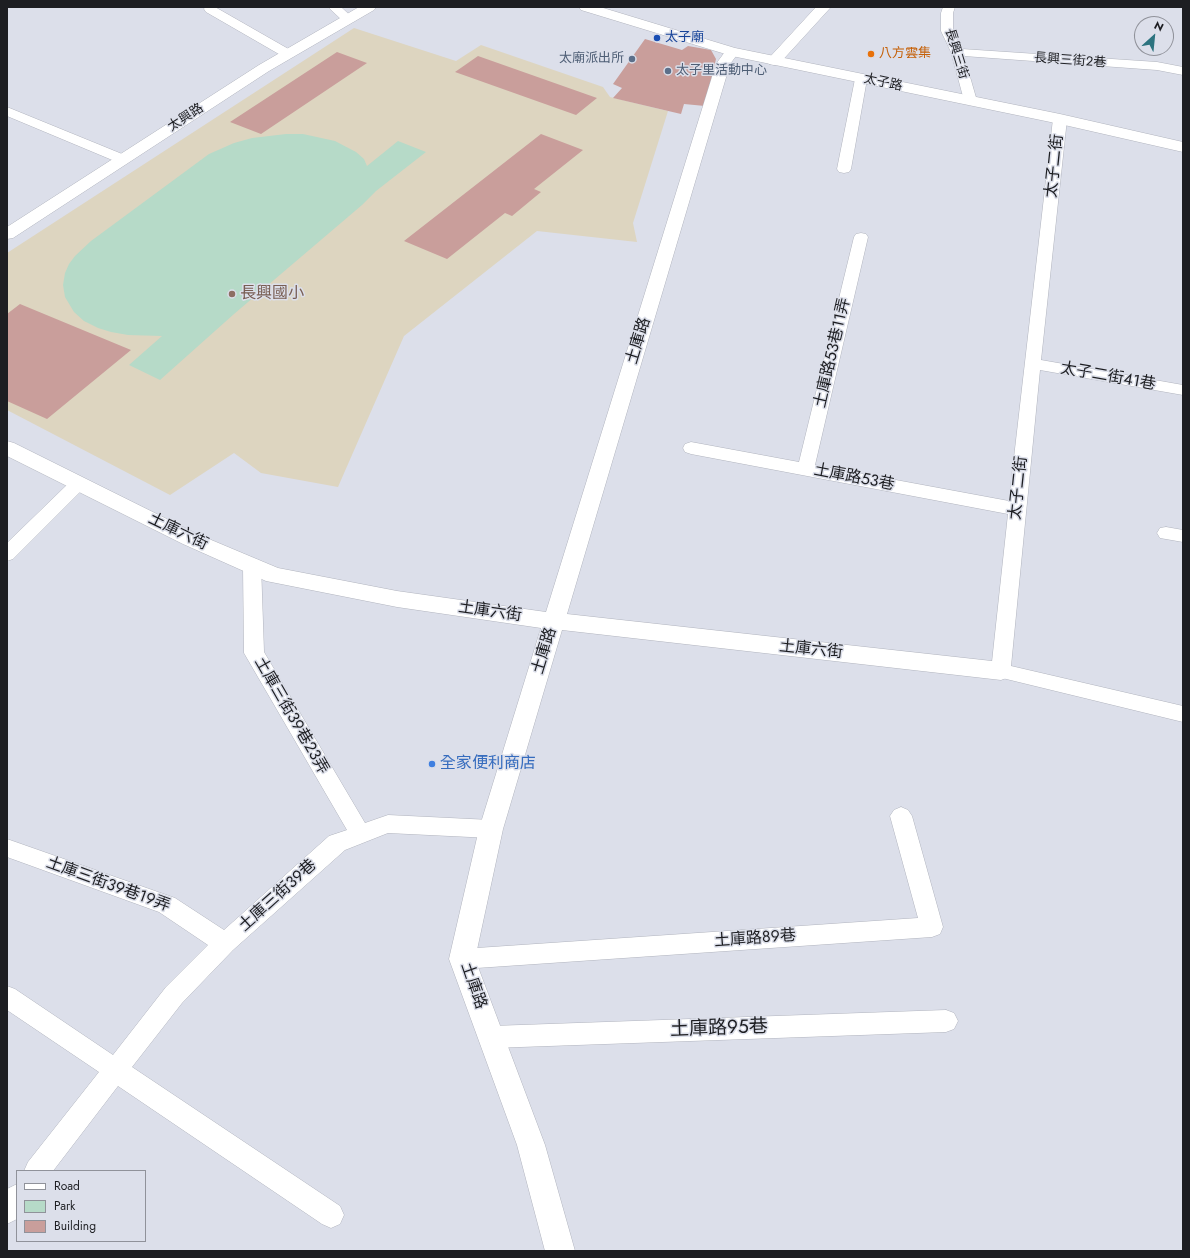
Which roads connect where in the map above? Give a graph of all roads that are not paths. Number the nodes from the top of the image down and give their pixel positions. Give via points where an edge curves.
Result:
1 (334, 7) edge
2 (369, 7) edge
3 (586, 7) edge
4 (824, 7) edge
5 (949, 7) edge
6 (212, 8) edge
7 (348, 19) junction
8 (732, 52) junction
9 (957, 52) junction
10 (288, 54) junction
11 (774, 61) junction
12 (1183, 71) edge
13 (861, 79) junction
14 (970, 101) junction
15 (7, 111) edge
16 (1060, 119) junction
17 (1183, 147) edge
18 (122, 159) junction
19 (844, 169) dead end
20 (7, 234) edge
21 (861, 236) dead end
22 (1034, 364) junction
23 (1183, 390) edge
24 (7, 448) edge
25 (691, 448) dead end
26 (806, 469) junction
27 (79, 483) junction
28 (1017, 509) junction
29 (7, 554) edge
30 (252, 565) junction
31 (554, 621) junction
32 (1001, 671) junction
33 (1183, 714) edge
34 (901, 816) dead end
35 (491, 829) junction
36 (360, 834) junction
37 (7, 848) edge
38 (225, 943) junction
39 (462, 959) junction
40 (7, 997) edge
41 (946, 1021) dead end
42 (492, 1037) junction
43 (115, 1069) junction
44 (38, 1170) edge
45 (16, 1199) edge
46 (7, 1211) edge
47 (331, 1216) dead end
48 (560, 1251) edge

1 - 7 lane
2 - 7 street, 太興路
3 - 8 street, 太子路
4 - 11 street
5 - 9 lane, 長興三街 via 947,31
6 - 10 lane
7 - 10 street, 太興路
8 - 11 street, 太子路
8 - 31 street, 土庫路 via 723,64
9 - 12 lane, 長興三街2巷 via 1156,66
9 - 14 lane, 長興三街
10 - 18 street, 太興路
11 - 13 street, 太子路
13 - 14 street, 太子路
13 - 19 lane
14 - 16 street, 太子路
15 - 18 lane
16 - 17 street, 太子路
16 - 22 lane, 太子二街
18 - 20 street, 太興路
21 - 26 lane, 土庫路53巷11弄
22 - 23 lane, 太子二街41巷
22 - 28 lane, 太子二街
24 - 27 street, 土庫六街
25 - 26 lane, 土庫路53巷
26 - 28 lane, 土庫路53巷
27 - 29 lane
27 - 30 street, 土庫六街 via 190,539
28 - 32 lane, 太子二街
30 - 31 street, 土庫六街 via 274,575 397,599
30 - 36 lane, 土庫三街39巷23弄 via 254,653
31 - 32 street, 土庫六街
31 - 35 street, 土庫路
32 - 33 lane
34 - 39 lane, 土庫路89巷 via 932,927
35 - 36 lane, 土庫三街39巷 via 388,824
35 - 39 street, 土庫路
36 - 38 lane, 土庫三街39巷 via 336,843
37 - 38 lane, 土庫三街39巷19弄 via 167,905
38 - 43 lane, 土庫三街39巷 via 174,996
39 - 42 street, 土庫路
40 - 43 lane
41 - 42 lane, 土庫路95巷
42 - 48 street, 土庫路 via 531,1145
43 - 44 lane, 土庫三街39巷
43 - 47 lane
45 - 46 lane

